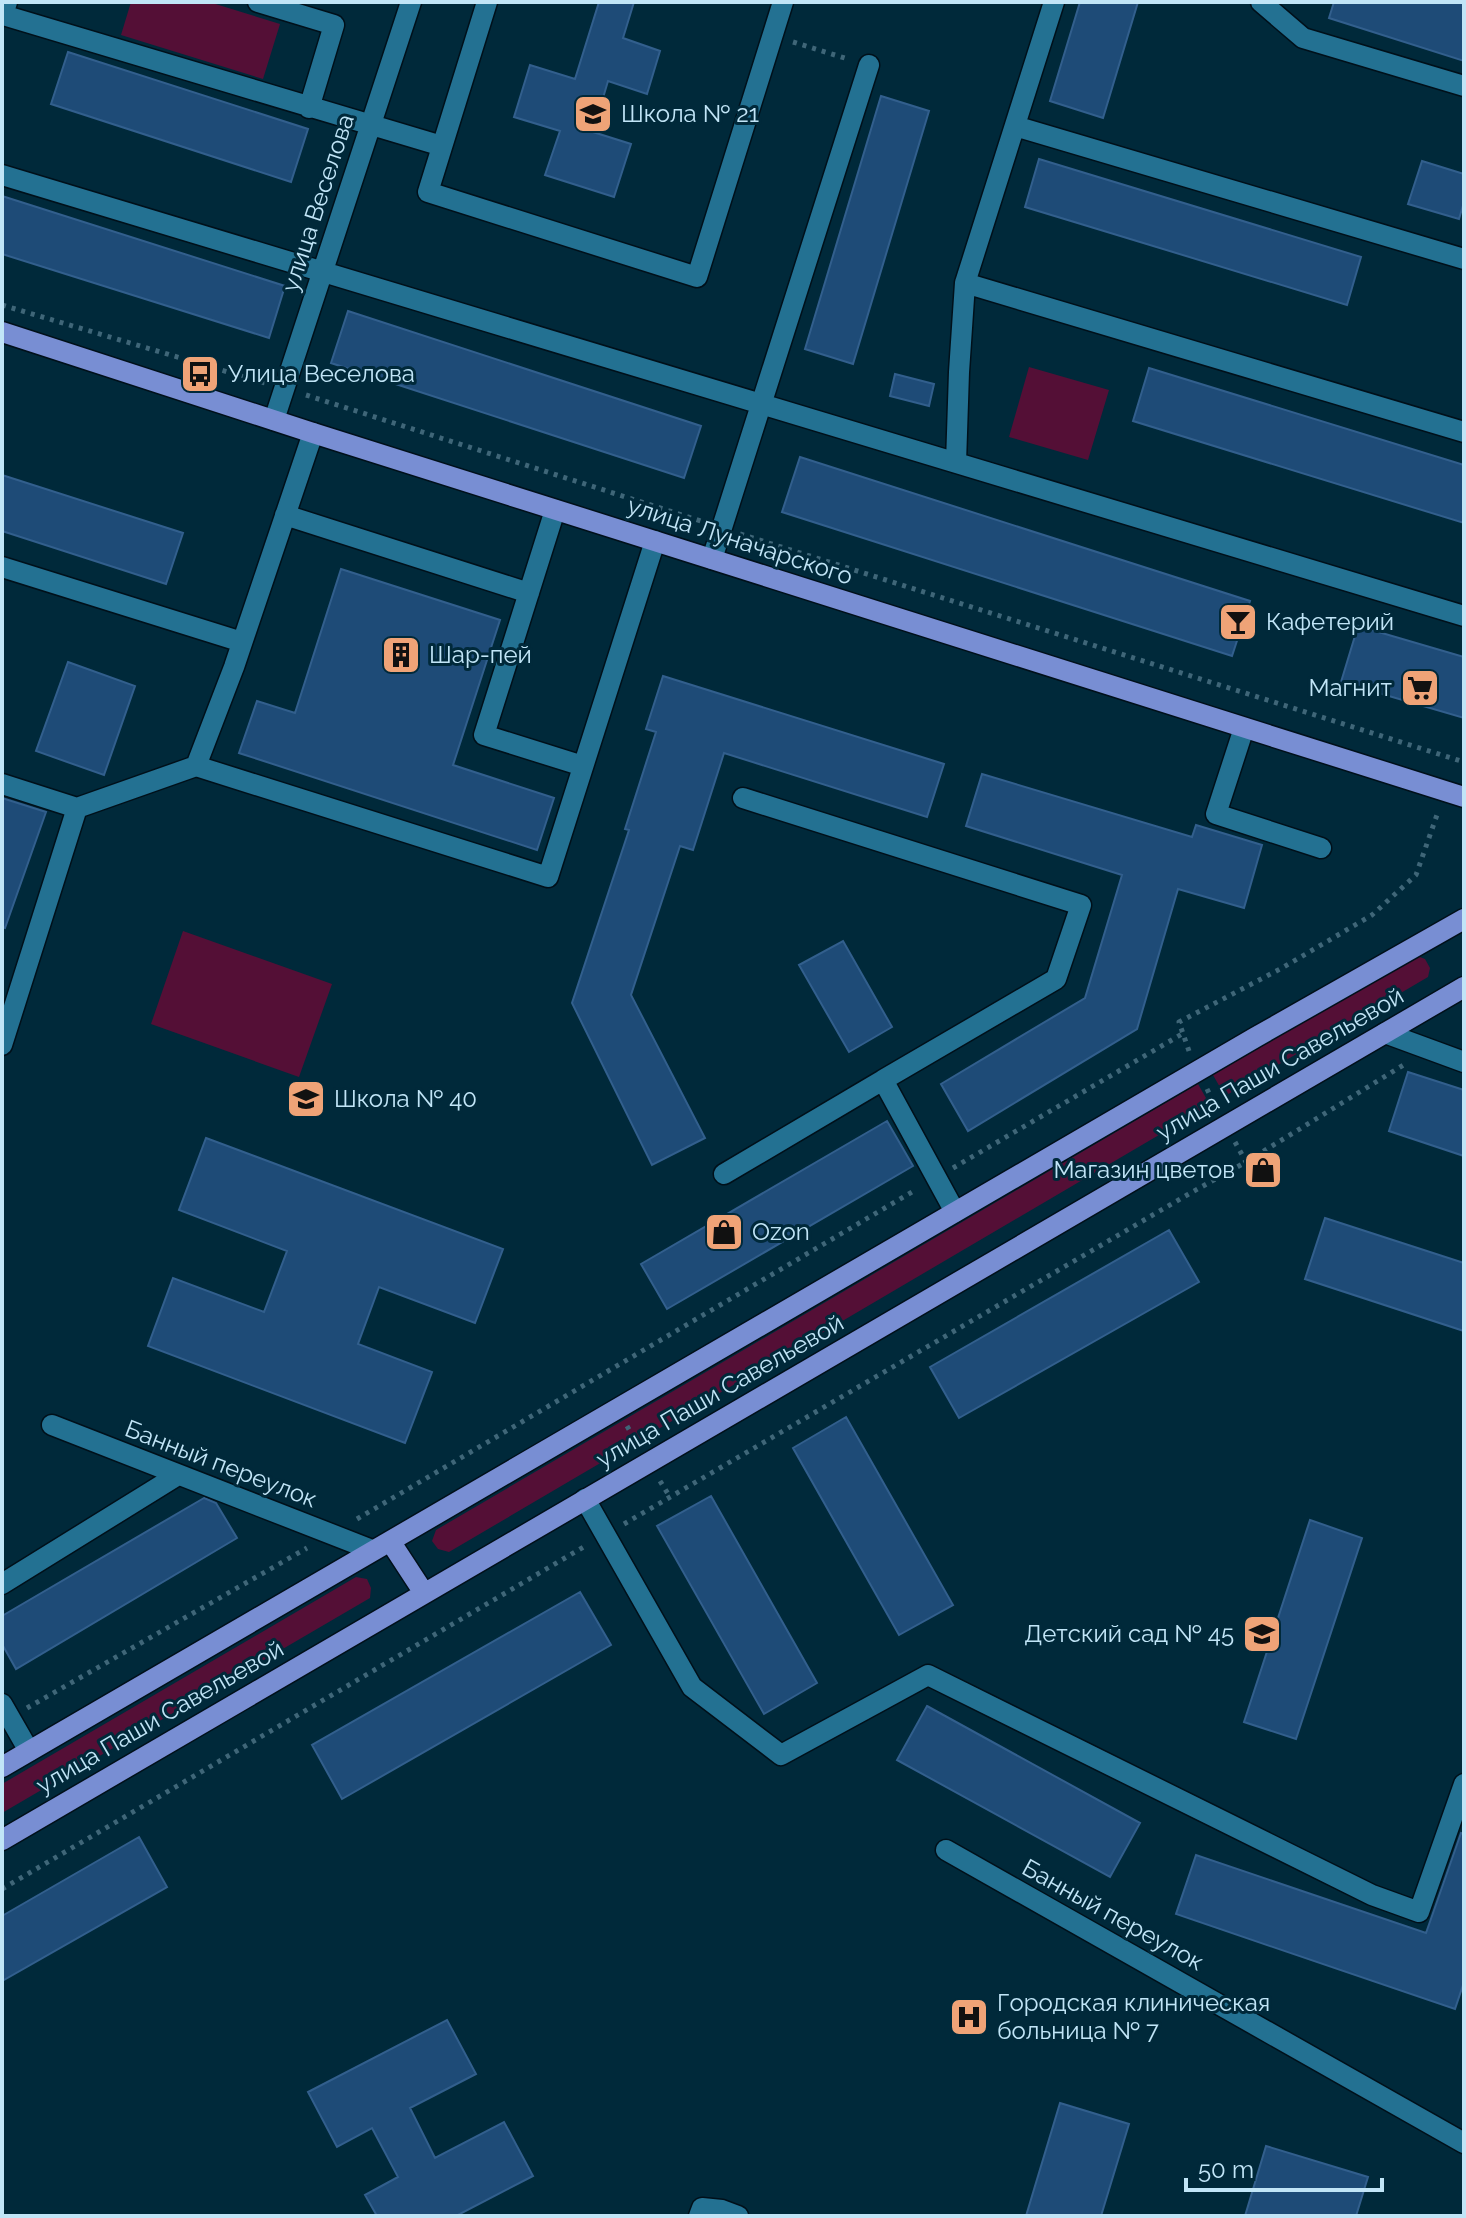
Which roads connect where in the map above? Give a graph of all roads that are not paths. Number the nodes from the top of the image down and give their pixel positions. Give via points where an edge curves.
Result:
1 (7, 2) edge
2 (258, 2) edge
3 (411, 2) edge
4 (487, 2) edge
5 (783, 2) edge
6 (1054, 2) edge
7 (1261, 2) edge
8 (869, 65) road end
9 (1464, 86) edge
10 (309, 108) junction
11 (371, 124) junction
12 (1015, 126) junction
13 (442, 146) junction
14 (2, 175) edge
15 (1464, 259) edge
16 (323, 272) junction
17 (965, 283) junction
18 (2, 332) edge
19 (761, 404) junction
20 (274, 420) junction
21 (1464, 432) edge
22 (313, 433) junction
23 (956, 463) junction
24 (555, 510) junction
25 (285, 515) junction
26 (655, 541) junction
27 (712, 559) junction
28 (2, 567) edge
29 (529, 593) junction
30 (1464, 616) edge
31 (242, 642) junction
32 (1244, 728) junction
33 (196, 766) junction
34 (583, 766) junction
35 (2, 784) edge
36 (1455, 797) edge
37 (743, 798) dead end
38 (77, 808) junction
39 (1321, 848) dead end
40 (1464, 919) edge
41 (1464, 987) edge
42 (1385, 1033) junction
43 (2, 1045) edge
44 (1464, 1062) edge
45 (883, 1080) junction
46 (724, 1174) dead end
47 (955, 1212) junction
48 (52, 1425) dead end
49 (178, 1475) junction
50 (585, 1499) junction
51 (381, 1545) junction
52 (2, 1584) edge
53 (424, 1593) junction
54 (6, 1711) edge
55 (29, 1751) junction
56 (2, 1767) edge
57 (1464, 1784) edge
58 (2, 1840) edge
59 (946, 1850) dead end
60 (1464, 2143) edge
61 (699, 2216) edge
62 (738, 2216) edge

1 - 10 street via 3,15
2 - 10 street via 334,25
3 - 11 street, улица Веселова
4 - 13 street
5 - 13 street via 697,277 428,192
6 - 12 street
7 - 9 street via 1303,38
8 - 19 street
10 - 11 street
11 - 13 street
11 - 16 street, улица Веселова
12 - 15 street
12 - 17 street
14 - 16 street
16 - 19 street
16 - 20 street, улица Веселова
17 - 21 street
17 - 23 street
18 - 20 main road, улица Луначарского
19 - 23 street
19 - 27 street
20 - 22 main road, улица Луначарского
22 - 24 main road, улица Луначарского
22 - 25 street
23 - 30 street
24 - 26 main road, улица Луначарского
24 - 29 street
25 - 29 street
25 - 31 street
26 - 27 main road, улица Луначарского
26 - 34 street
27 - 32 main road, улица Луначарского
28 - 31 street
29 - 34 street via 484,735
31 - 33 street
32 - 36 main road, улица Луначарского
32 - 39 street via 1216,814
33 - 34 street via 548,877
33 - 38 street
35 - 38 street
37 - 45 street via 1081,905 1056,979
38 - 43 street
40 - 47 main road, улица Паши Савельевой
41 - 42 main road, улица Паши Савельевой
42 - 44 street
42 - 50 main road, улица Паши Савельевой
45 - 46 street
45 - 47 street
47 - 51 main road, улица Паши Савельевой
48 - 49 street, Банный переулок
49 - 51 street, Банный переулок via 331,1534
49 - 52 street
50 - 53 main road, улица Паши Савельевой
50 - 57 street via 692,1687 781,1755 928,1675 1372,1895 1419,1912
51 - 53 main road
51 - 55 main road, улица Паши Савельевой
53 - 58 main road, улица Паши Савельевой
54 - 55 street
55 - 56 main road, улица Паши Савельевой
59 - 60 street, Банный переулок
61 - 62 street via 702,2208

